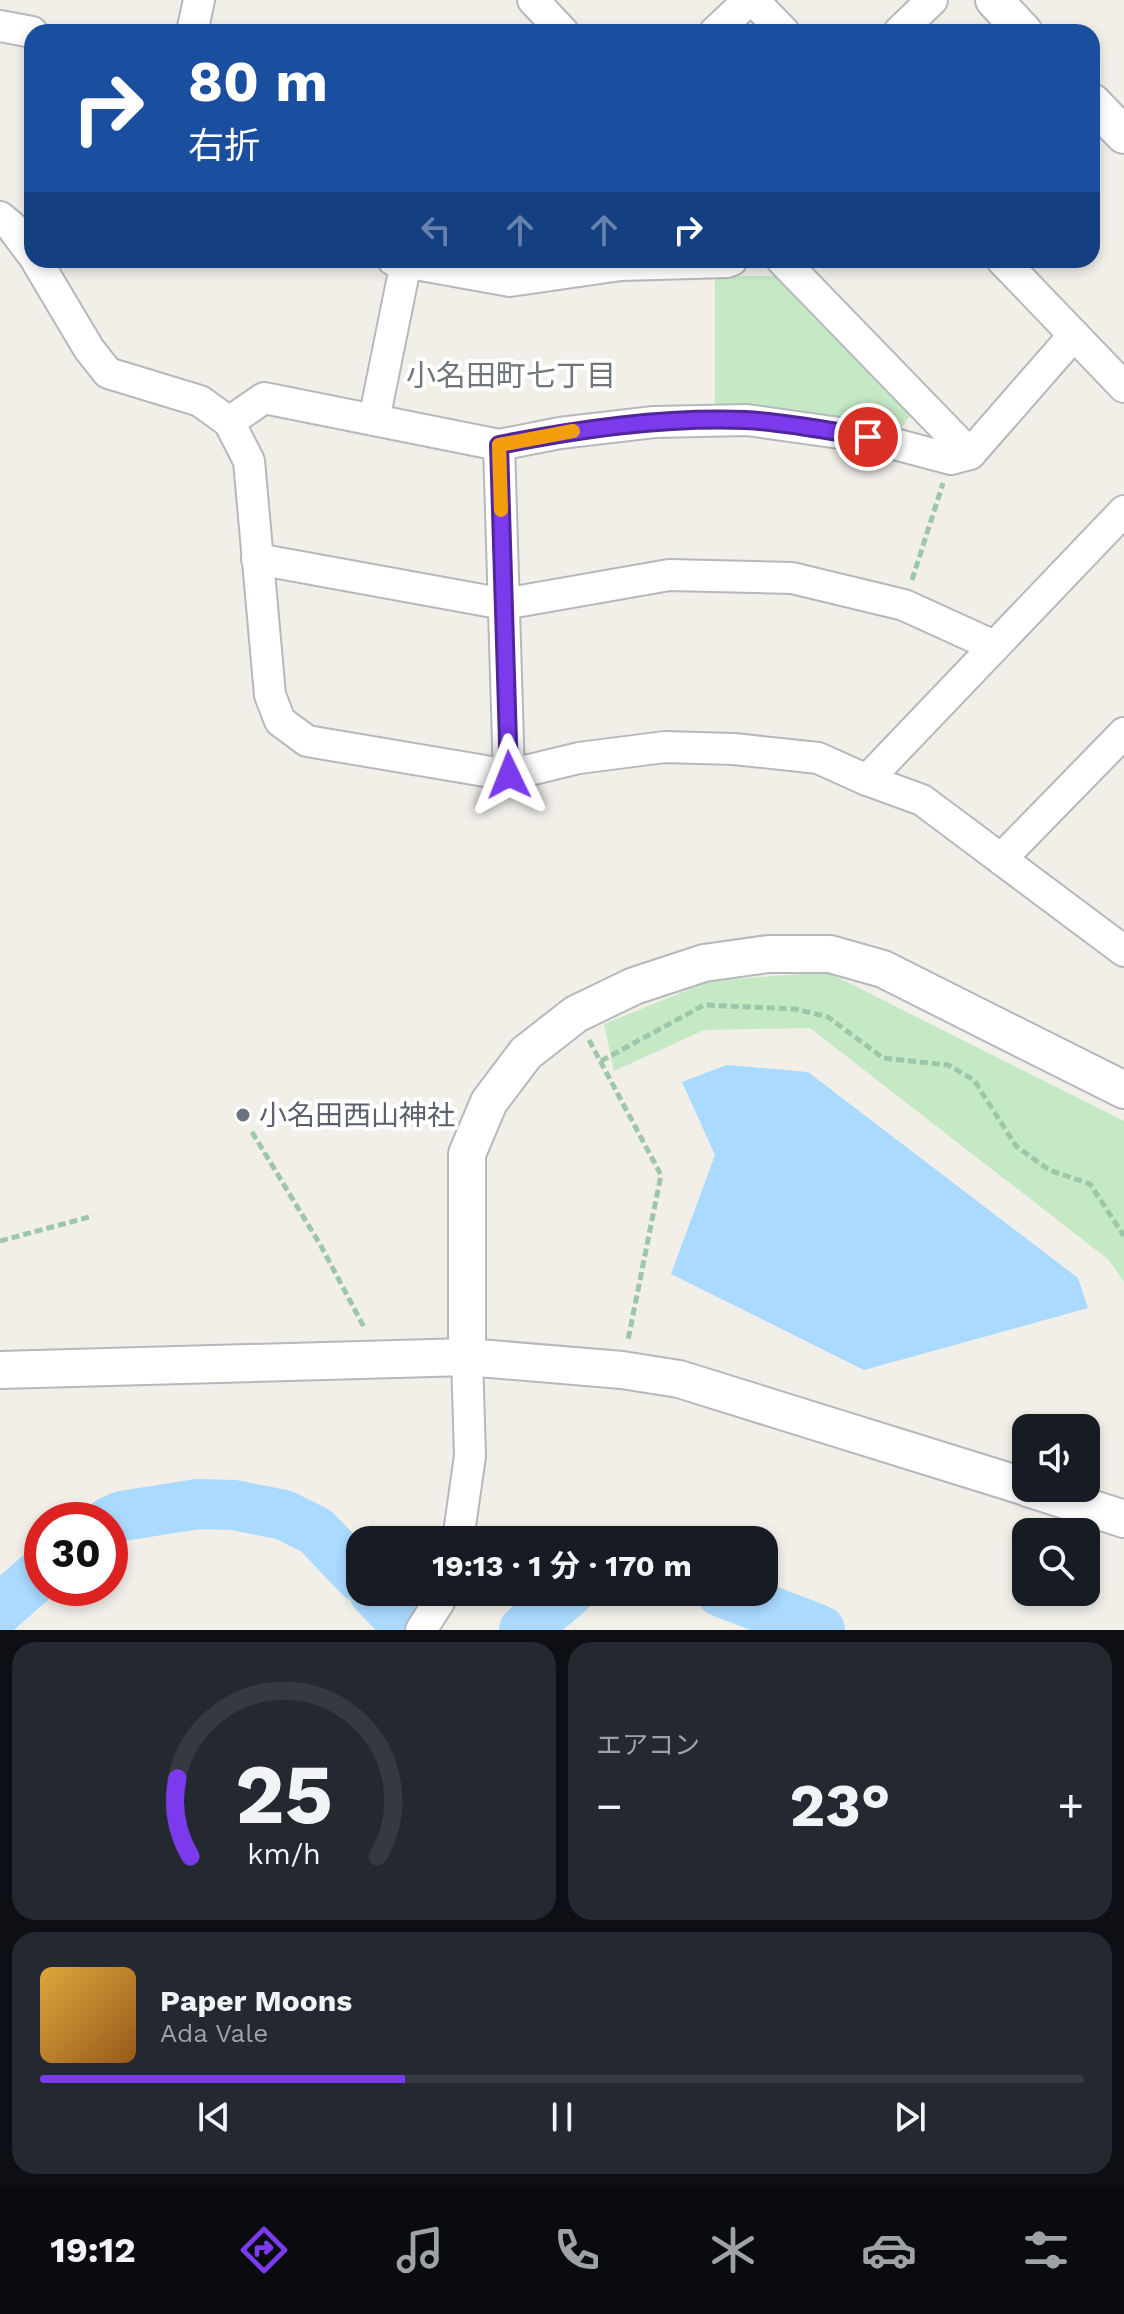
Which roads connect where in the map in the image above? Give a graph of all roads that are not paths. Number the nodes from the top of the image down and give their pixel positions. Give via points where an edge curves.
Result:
1 (199, 0) edge
2 (533, 0) edge
3 (751, 0) edge
4 (932, 0) edge
5 (994, 0) edge
6 (194, 24) edge
7 (556, 24) edge
8 (724, 24) edge
9 (776, 24) edge
10 (907, 24) edge
11 (1016, 24) edge
12 (0, 26) edge
13 (24, 30) edge
14 (1100, 110) edge
15 (1124, 135) edge
16 (14, 217) edge
17 (24, 238) edge
18 (41, 268) edge
19 (399, 268) edge
20 (438, 268) edge
21 (600, 268) edge
22 (789, 268) edge
23 (1010, 268) edge
24 (1074, 335) junction
25 (1124, 387) edge
26 (374, 420) junction
27 (229, 422) junction
28 (499, 445) junction
29 (960, 457) junction
30 (1124, 511) edge
31 (257, 559) junction
32 (504, 604) junction
33 (994, 646) junction
34 (1124, 733) edge
35 (509, 775) junction
36 (867, 780) junction
37 (1001, 859) junction
38 (1124, 951) edge
39 (1124, 1090) edge
40 (467, 1357) junction
41 (0, 1370) edge
42 (1012, 1483) edge
43 (1071, 1502) edge
44 (1124, 1519) edge
45 (460, 1526) edge
46 (436, 1606) edge
47 (421, 1630) edge

1 - 6 street
2 - 7 street
3 - 8 street
3 - 9 street
4 - 10 street
5 - 11 street
12 - 13 street
14 - 15 street
16 - 17 street
18 - 27 street via 108,373 200,401
19 - 26 street
20 - 21 street via 510,281
22 - 29 street
23 - 24 street
24 - 25 street
24 - 29 street
26 - 27 street via 264,398
26 - 28 street
27 - 31 street via 249,461
28 - 29 street via 654,422 747,420
28 - 32 street
30 - 33 street
31 - 32 street
31 - 35 street via 270,695 280,721 307,741
32 - 33 street via 669,575 792,578 904,605
32 - 35 street
33 - 36 street
34 - 37 street
35 - 36 street via 579,758 665,747 818,758
36 - 37 street via 922,800
37 - 38 street
39 - 40 street via 883,969 830,954 768,954 704,963 634,986 576,1014 526,1053 489,1102 467,1154
40 - 41 street
40 - 42 street via 679,1379
40 - 45 street via 470,1456
43 - 44 street
46 - 47 street

